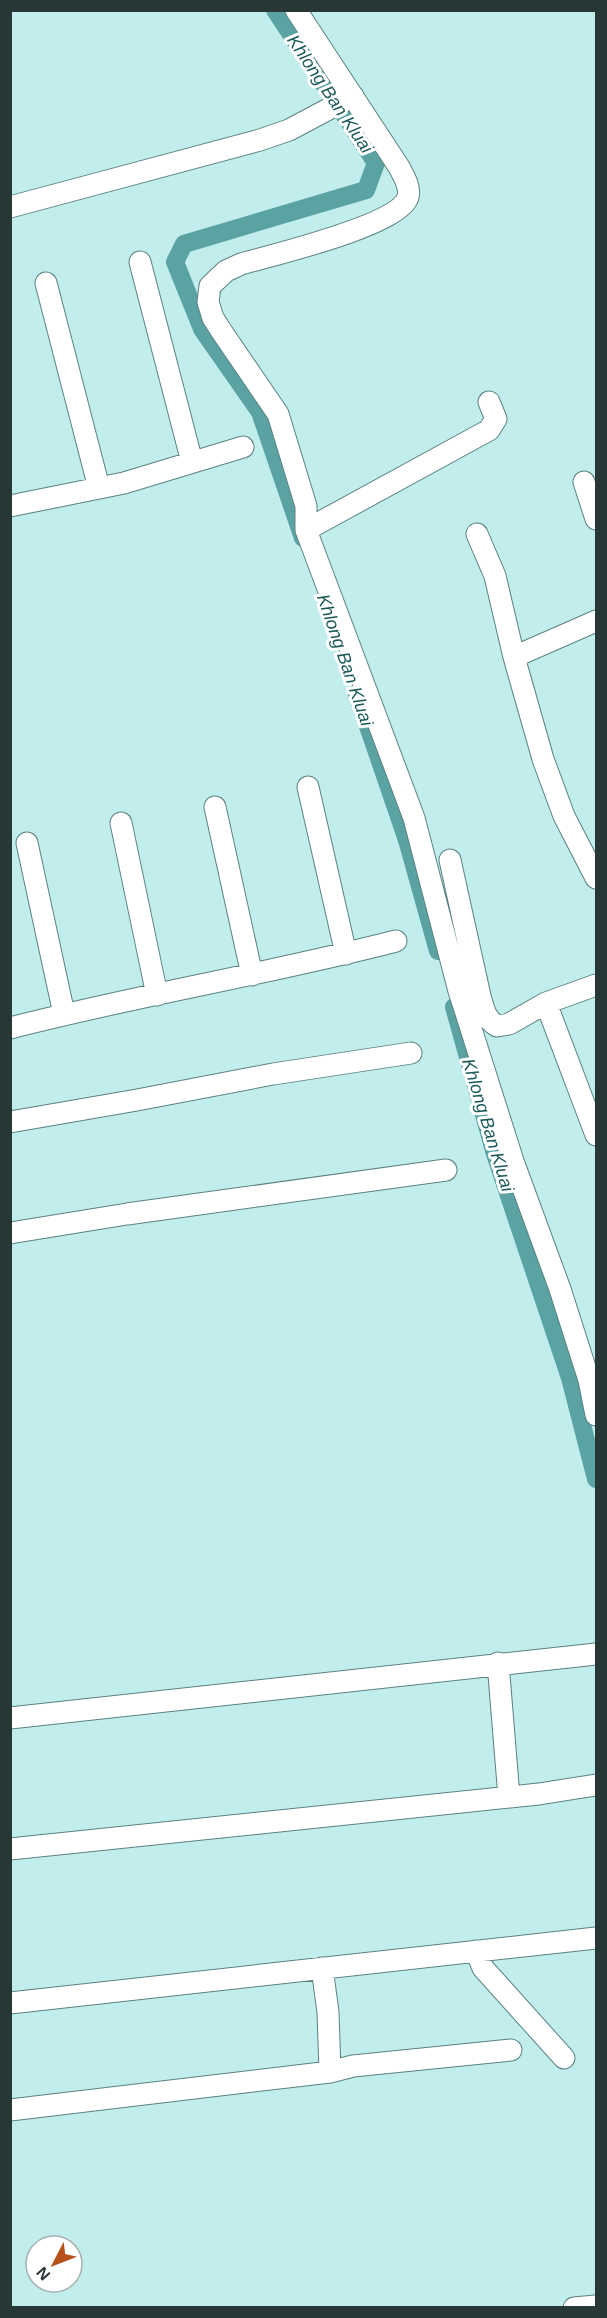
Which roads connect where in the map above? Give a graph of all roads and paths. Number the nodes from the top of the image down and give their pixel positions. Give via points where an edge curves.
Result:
1 (296, 10) edge
2 (351, 97) junction
3 (10, 207) edge
4 (140, 262) dead end
5 (46, 283) dead end
6 (489, 402) dead end
7 (243, 447) dead end
8 (192, 462) junction
9 (584, 482) dead end
10 (99, 488) junction
11 (10, 506) edge
12 (597, 519) edge
13 (306, 530) junction
14 (477, 534) dead end
15 (597, 621) edge
16 (514, 657) junction
17 (308, 787) dead end
18 (215, 807) dead end
19 (121, 823) dead end
20 (27, 843) dead end
21 (450, 860) dead end
22 (597, 878) edge
23 (396, 941) dead end
24 (346, 954) junction
25 (252, 975) junction
26 (597, 985) edge
27 (157, 995) junction
28 (546, 1003) junction
29 (64, 1014) junction
30 (10, 1028) edge
31 (411, 1053) dead end
32 (10, 1122) edge
33 (597, 1135) edge
34 (446, 1170) dead end
35 (10, 1233) edge
36 (597, 1414) edge
37 (597, 1654) edge
38 (498, 1663) junction
39 (10, 1718) edge
40 (597, 1785) edge
41 (509, 1797) junction
42 (10, 1850) edge
43 (597, 1938) edge
44 (476, 1951) junction
45 (322, 1968) junction
46 (10, 2003) edge
47 (511, 2050) dead end
48 (564, 2058) dead end
49 (330, 2072) junction
50 (10, 2110) edge
51 (597, 2306) edge
52 (574, 2307) edge

1 - 2 street
2 - 3 street via 321,115 260,140
2 - 13 street via 405,179 409,190 402,207 352,231 226,271 210,286 208,302 213,318 278,414 306,506
4 - 8 street
5 - 10 street
6 - 13 street via 496,419 489,430
7 - 8 street
8 - 10 street
9 - 12 street
10 - 11 street
13 - 36 street via 414,818 459,991 513,1161 560,1289
14 - 16 street via 495,576
15 - 16 street
16 - 22 street via 560,807
17 - 24 street
18 - 25 street
19 - 27 street
20 - 29 street
21 - 28 street via 486,1017 498,1026 509,1024
23 - 24 street
24 - 25 street
25 - 27 street
26 - 28 street
27 - 29 street
28 - 33 street
29 - 30 street
31 - 32 street
34 - 35 street
37 - 38 street
38 - 39 street
38 - 41 street
40 - 41 street
41 - 42 street
43 - 44 street
44 - 45 street
44 - 48 street via 483,1968
45 - 46 street
45 - 49 street
47 - 49 street via 353,2066
49 - 50 street
51 - 52 street

